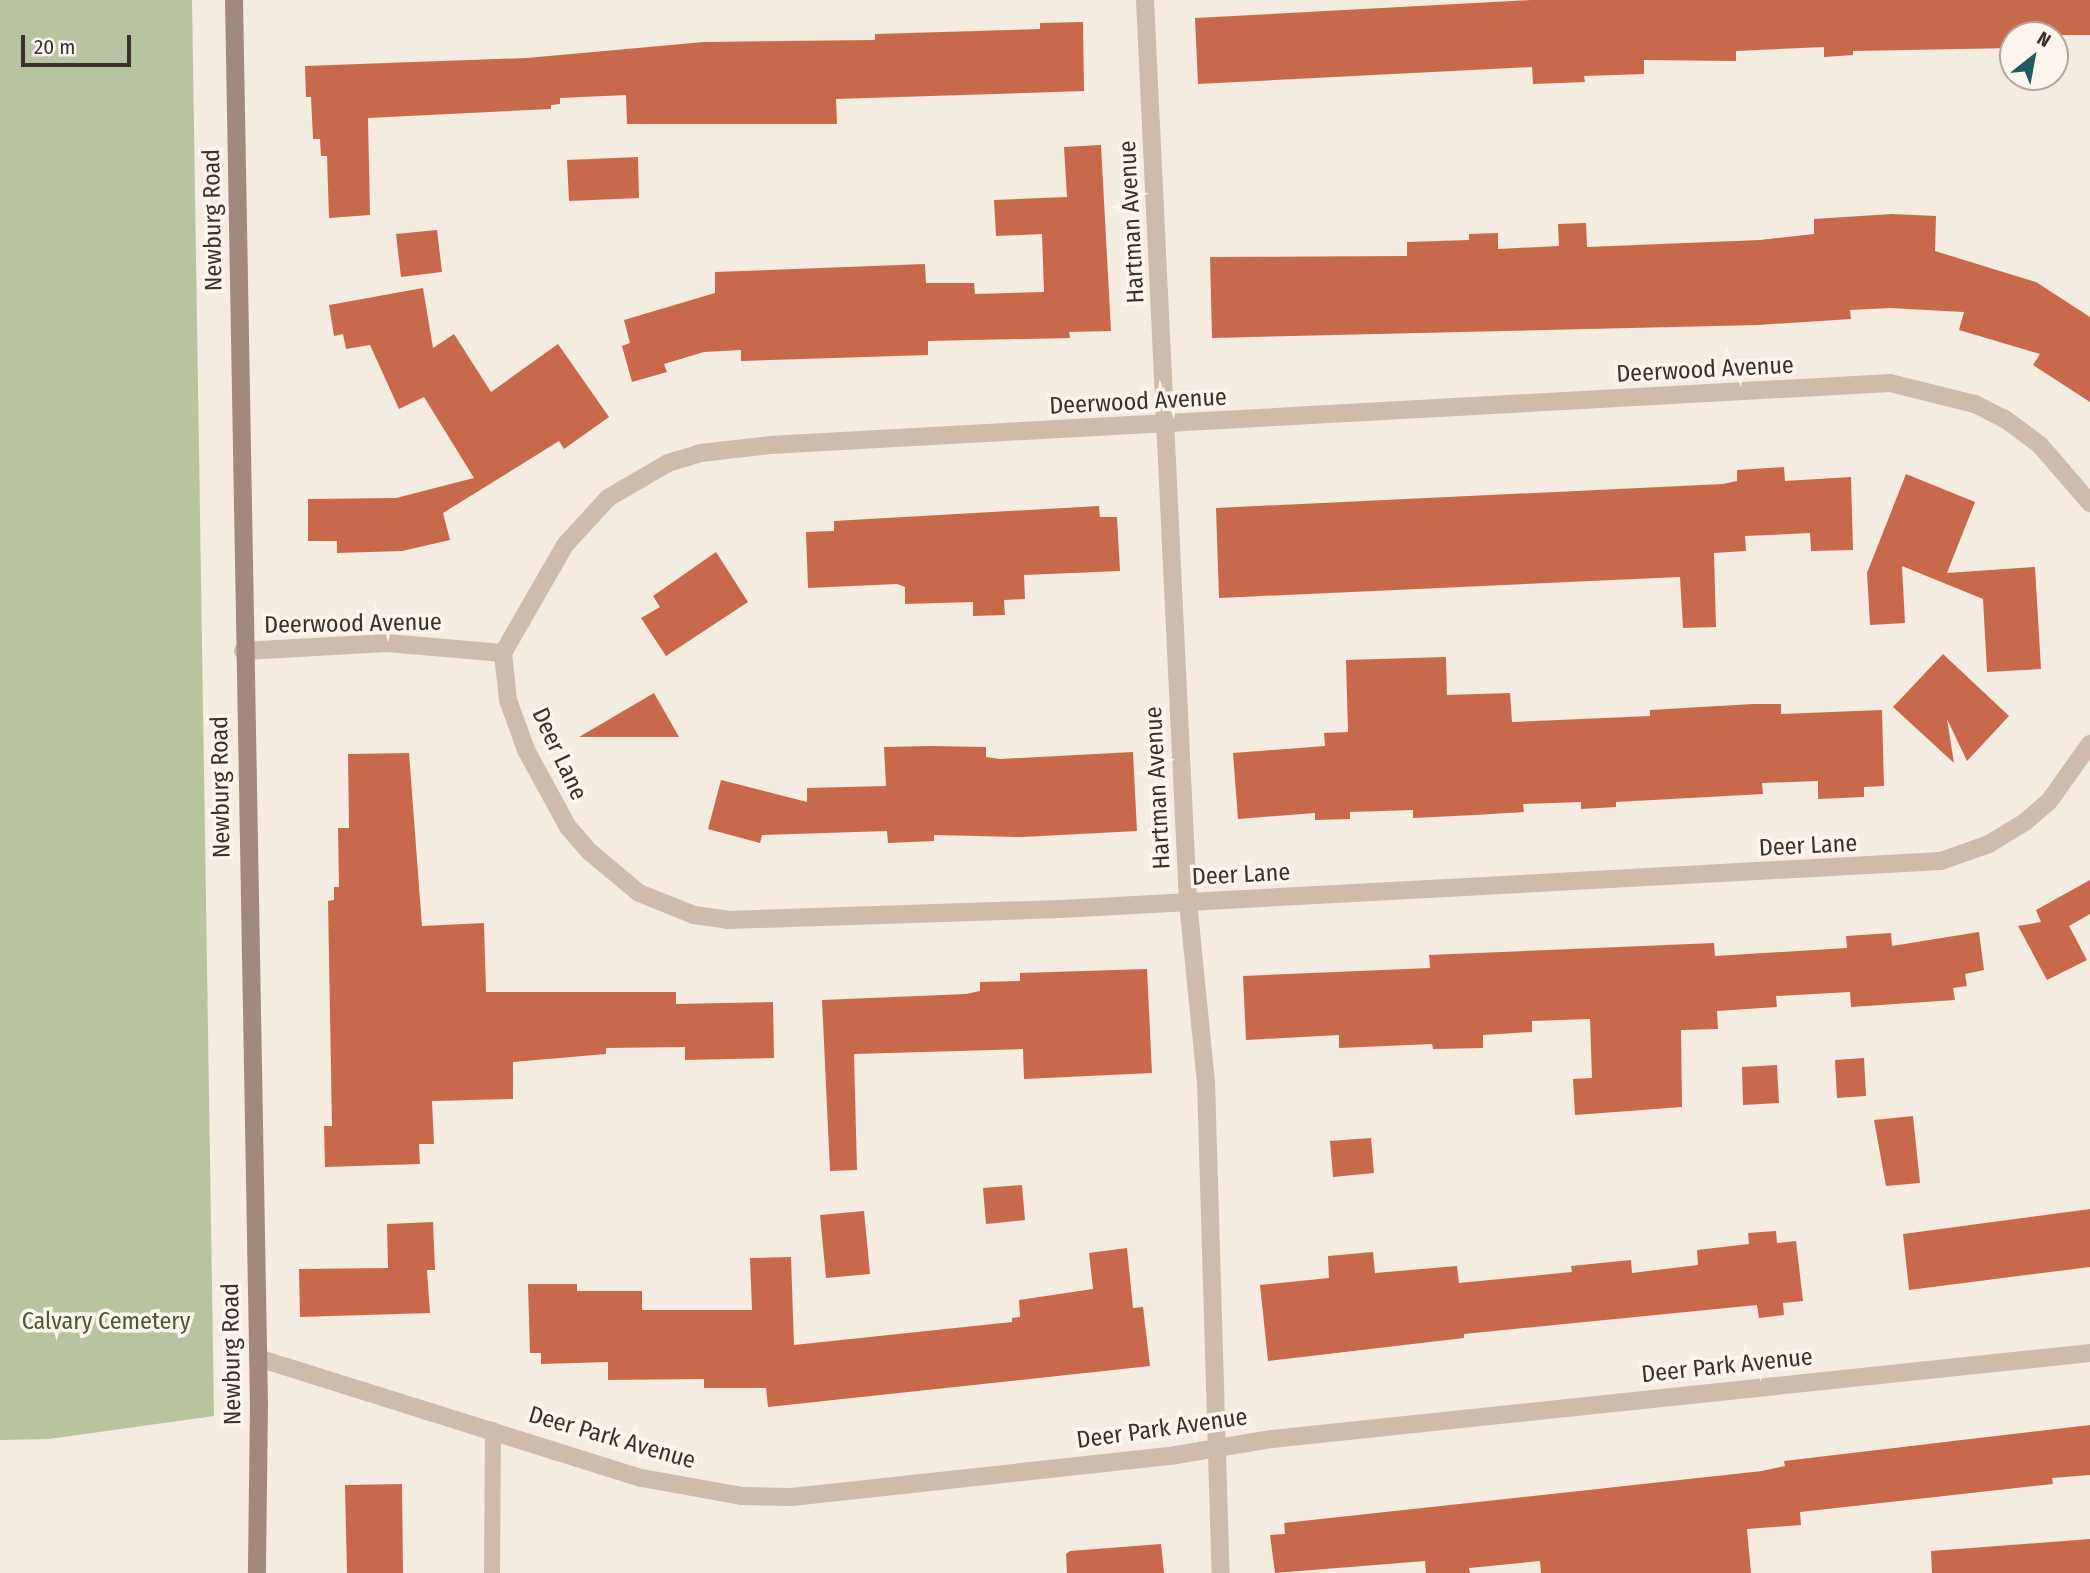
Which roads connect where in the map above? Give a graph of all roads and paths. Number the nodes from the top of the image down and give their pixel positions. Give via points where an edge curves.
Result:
1 (234, 0) edge
2 (1145, 0) edge
3 (1166, 425) junction
4 (2090, 503) edge
5 (243, 651) junction
6 (503, 653) junction
7 (2090, 744) edge
8 (1188, 902) junction
9 (2090, 1353) edge
10 (258, 1358) junction
11 (493, 1430) junction
12 (1218, 1447) junction
13 (257, 1573) edge
14 (492, 1573) edge
15 (1222, 1573) edge

1 - 5 main road, Newburg Road
2 - 3 street, Hartman Avenue
3 - 4 street, Deerwood Avenue via 1890,383 1975,404 2005,419 2040,445
3 - 6 street, Deerwood Avenue via 770,445 701,453 668,463 608,498 584,521 565,545
3 - 8 street, Hartman Avenue
5 - 6 street, Deerwood Avenue via 387,643
5 - 10 main road, Newburg Road
6 - 8 street, Deer Lane via 508,699 551,802 590,852 661,905 694,915 765,921
7 - 8 street, Deer Lane via 2050,800 2025,822 1989,844 1941,861
8 - 12 street, Hartman Avenue via 1206,1082
9 - 12 street, Deer Park Avenue
10 - 11 street, Deer Park Avenue
10 - 13 main road, Newburg Road
11 - 12 street, Deer Park Avenue via 642,1478 742,1496 792,1497
11 - 14 lane
12 - 15 street, Hartman Avenue

